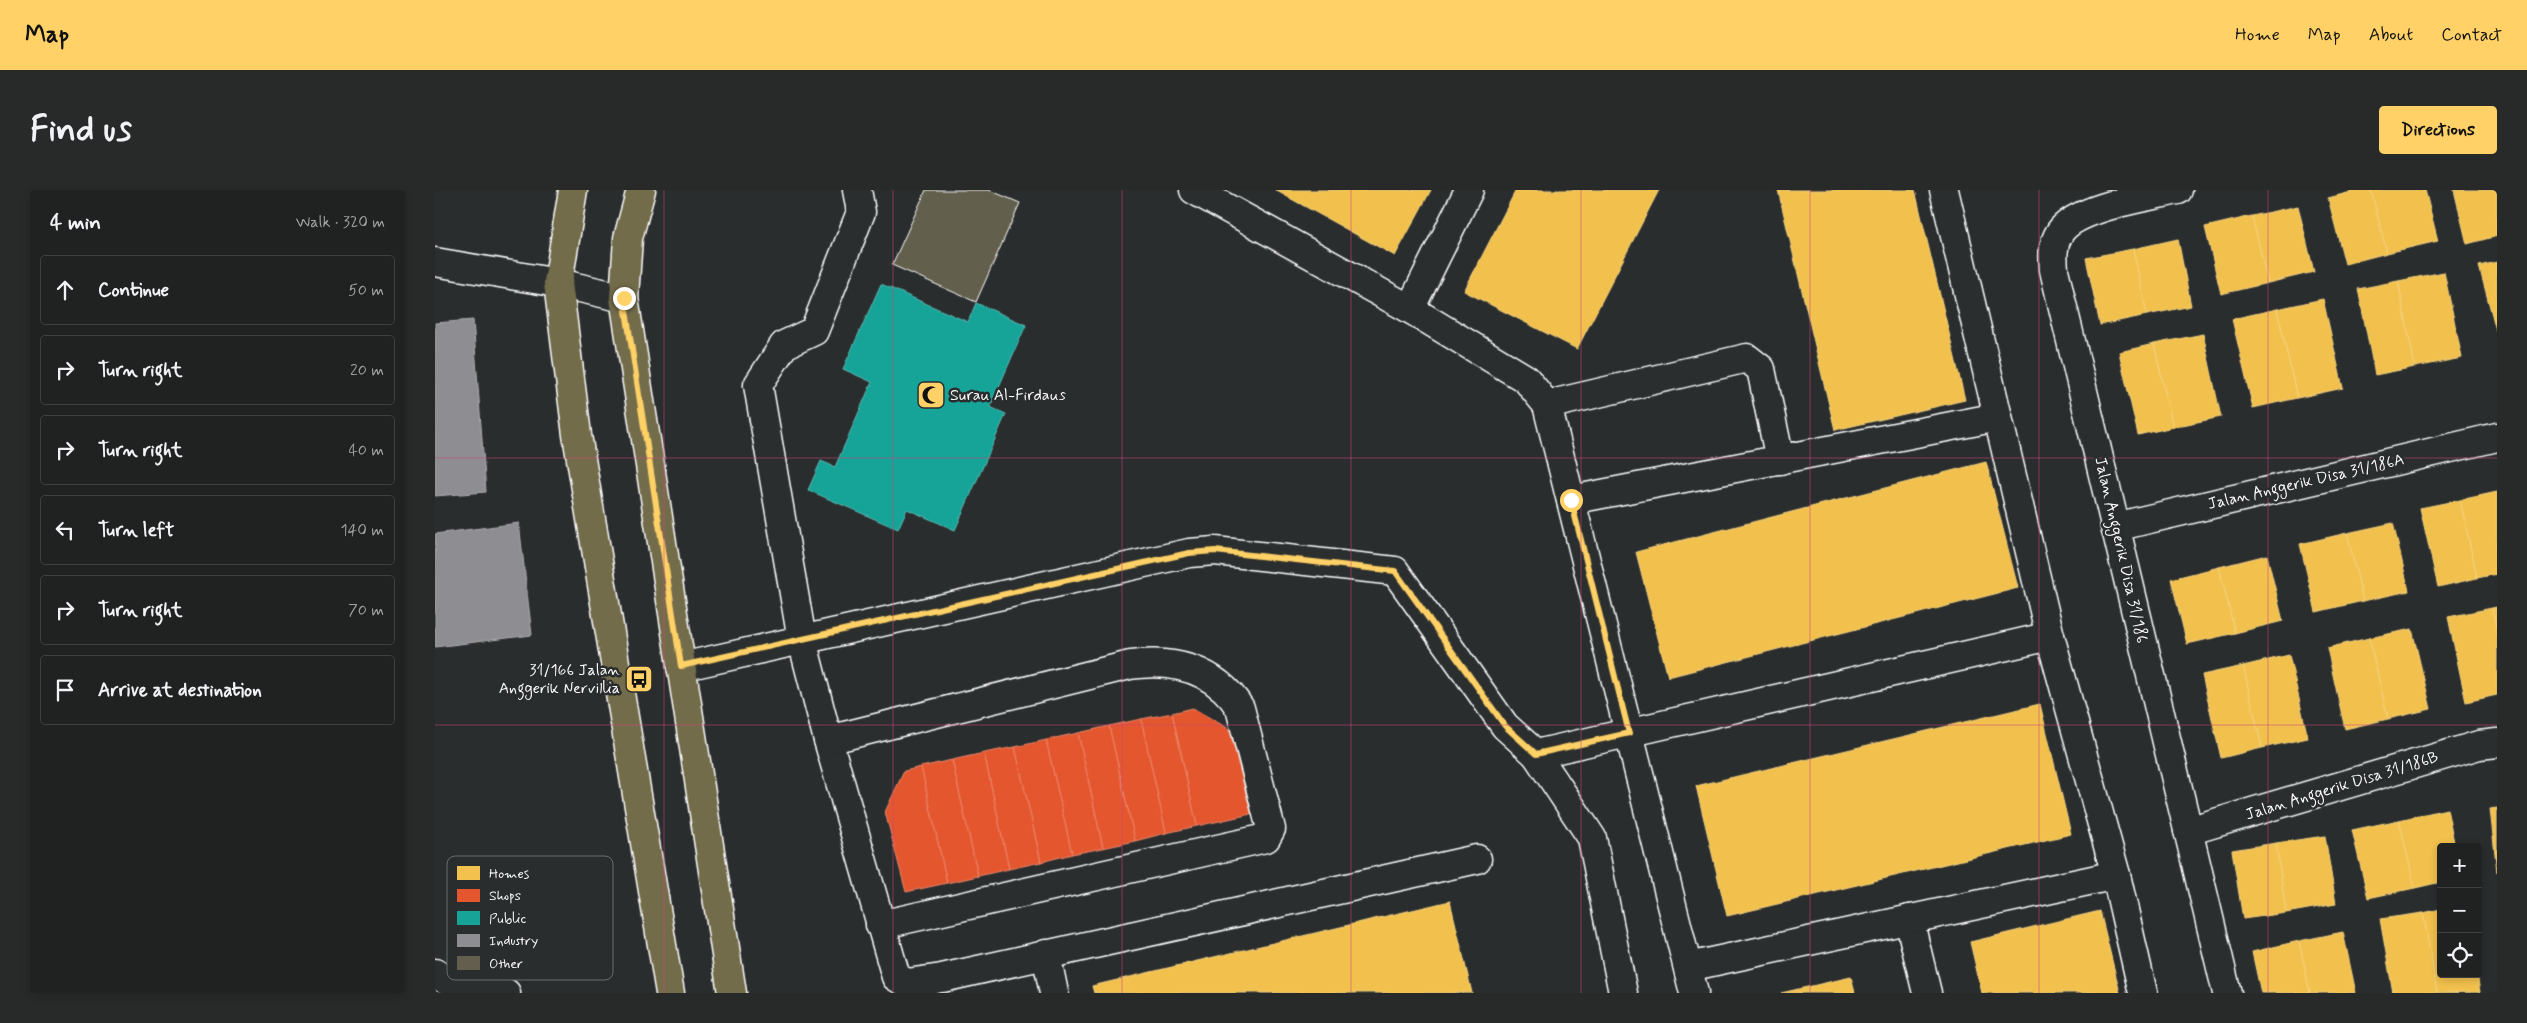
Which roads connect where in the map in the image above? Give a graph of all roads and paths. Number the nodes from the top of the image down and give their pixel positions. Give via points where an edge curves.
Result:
1 (573, 190) edge
2 (641, 190) edge
3 (857, 190) edge
4 (1194, 190) edge
5 (1469, 190) edge
6 (1944, 190) edge
7 (2178, 190) edge
8 (435, 262) edge
9 (558, 283) junction
10 (624, 298) junction
11 (1410, 309) junction
12 (1547, 405) junction
13 (1998, 417) junction
14 (2497, 437) edge
15 (1780, 460) junction
16 (1571, 500) junction
17 (2115, 527) junction
18 (2050, 636) junction
19 (802, 640) junction
20 (681, 666) junction
21 (1629, 733) junction
22 (828, 740) junction
23 (2497, 744) edge
24 (1536, 754) junction
25 (2189, 832) junction
26 (1477, 858) dead end
27 (2116, 875) junction
28 (1909, 919) junction
29 (880, 925) junction
30 (1045, 954) junction
31 (1687, 966) junction
32 (435, 973) edge
33 (447, 980) edge
34 (449, 980) edge
35 (506, 993) edge
36 (670, 993) edge
37 (733, 993) edge
38 (1055, 993) edge
39 (1623, 993) edge
40 (1694, 993) edge
41 (1927, 993) edge
42 (2143, 993) edge
43 (2227, 993) edge

1 - 9 main road
2 - 10 main road via 628,238
3 - 19 street via 861,212 814,332 784,345 758,386
4 - 11 street
5 - 11 street
6 - 13 street
7 - 17 street, Jalan Anggerik Disa 31/186 via 2072,219 2059,233 2053,251 2054,270
8 - 9 street
9 - 10 street
9 - 36 main road via 577,435
10 - 20 main road
11 - 12 street via 1526,379
12 - 15 street via 1747,358 1761,369
12 - 16 street
13 - 15 street
13 - 18 street
14 - 17 street, Jalan Anggerik Disa 31/186A
15 - 16 street
16 - 21 street
17 - 25 street, Jalan Anggerik Disa 31/186
18 - 21 street
18 - 27 street
19 - 20 street
19 - 22 street
19 - 24 street via 1189,553 1215,551 1395,571 1505,726
20 - 37 main road
21 - 24 street
21 - 31 street
22 - 29 street
22 - 29 street via 1155,661 1207,675 1230,692 1240,708 1271,829 1266,838
23 - 25 street, Jalan Anggerik Disa 31/186B via 2479,745
24 - 39 street via 1592,838
25 - 43 street, Jalan Anggerik Disa 31/186
26 - 30 street
27 - 28 street
27 - 42 street
28 - 31 street
28 - 41 street
29 - 30 street via 896,977 907,983
30 - 38 street
31 - 40 street
32 - 33 street
34 - 35 street

